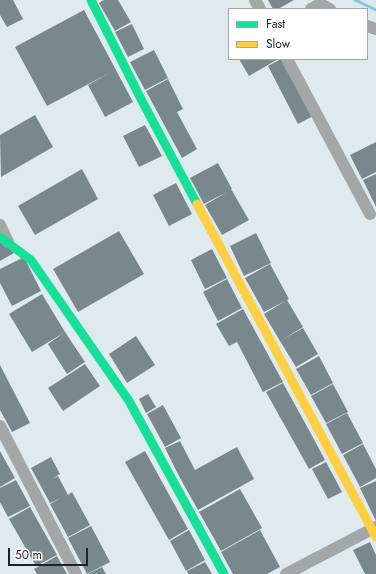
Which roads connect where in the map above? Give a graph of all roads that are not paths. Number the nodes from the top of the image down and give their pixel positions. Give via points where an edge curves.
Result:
1 (91, 0) edge
2 (312, 8) edge
3 (328, 8) edge
4 (288, 60) edge
5 (370, 214) dead end
6 (0, 225) edge
7 (4, 239) edge
8 (0, 426) edge
9 (375, 531) edge
10 (76, 574) edge
11 (224, 574) edge
12 (286, 574) edge

1 - 9 street via 142,101
2 - 3 street via 320,4
4 - 5 street
6 - 7 street
7 - 11 street via 31,260 129,401
8 - 10 street
9 - 12 street

